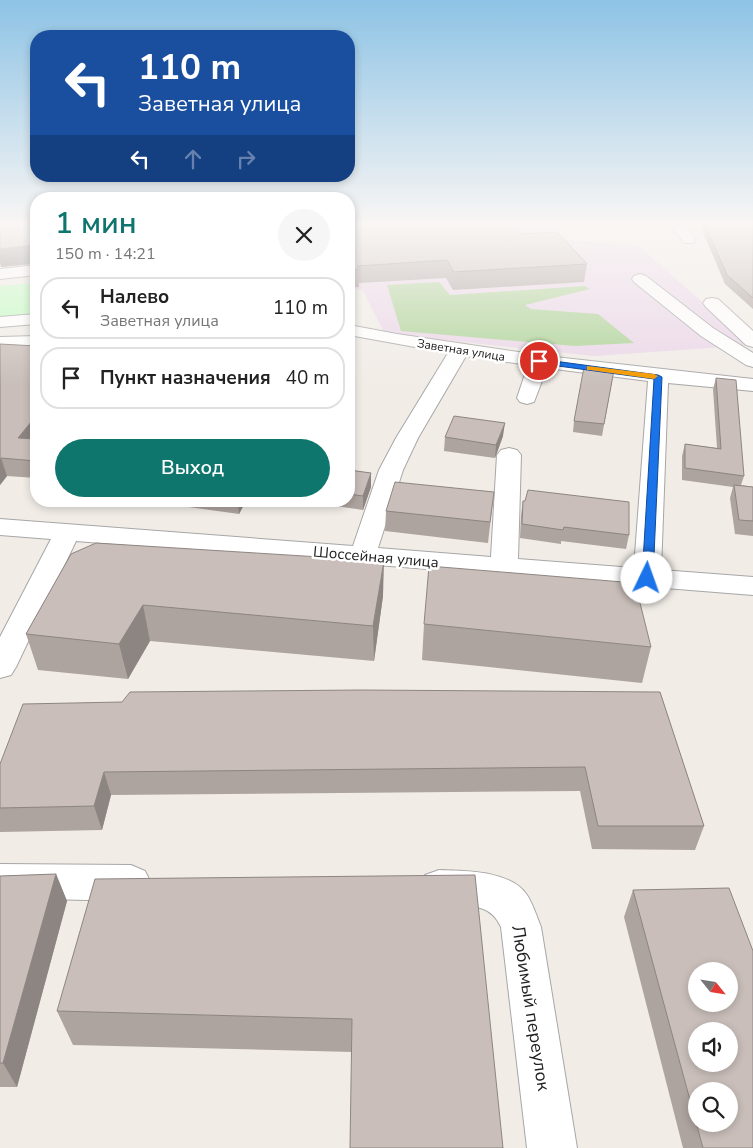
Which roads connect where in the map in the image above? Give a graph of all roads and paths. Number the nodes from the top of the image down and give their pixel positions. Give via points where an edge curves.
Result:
1 (640, 279) dead end
2 (712, 303) dead end
3 (30, 320) edge
4 (0, 322) edge
5 (355, 331) edge
6 (753, 341) edge
7 (0, 342) edge
8 (30, 342) edge
9 (460, 349) junction
10 (539, 361) junction
11 (753, 361) edge
12 (658, 377) junction
13 (753, 385) edge
14 (527, 398) dead end
15 (509, 455) dead end
16 (0, 526) edge
17 (67, 532) junction
18 (363, 556) junction
19 (504, 567) junction
20 (647, 578) junction
21 (753, 586) edge
22 (0, 667) edge
23 (0, 881) edge
24 (168, 884) edge
25 (406, 888) edge
26 (552, 1148) edge

1 - 11 street via 707,332
2 - 6 street
3 - 4 street
5 - 9 street, Заветная улица
7 - 8 street
9 - 10 street, Заветная улица
9 - 18 street via 391,470
10 - 12 street, Заветная улица
10 - 14 street
12 - 13 street, Заветная улица
12 - 20 street
15 - 19 street
16 - 17 street, Шоссейная улица
17 - 18 street, Шоссейная улица
17 - 22 street
18 - 19 street, Шоссейная улица
19 - 20 street, Шоссейная улица
20 - 21 street, Шоссейная улица
23 - 24 street
25 - 26 street, Любимый переулок via 476,889 496,894 512,907 521,927

